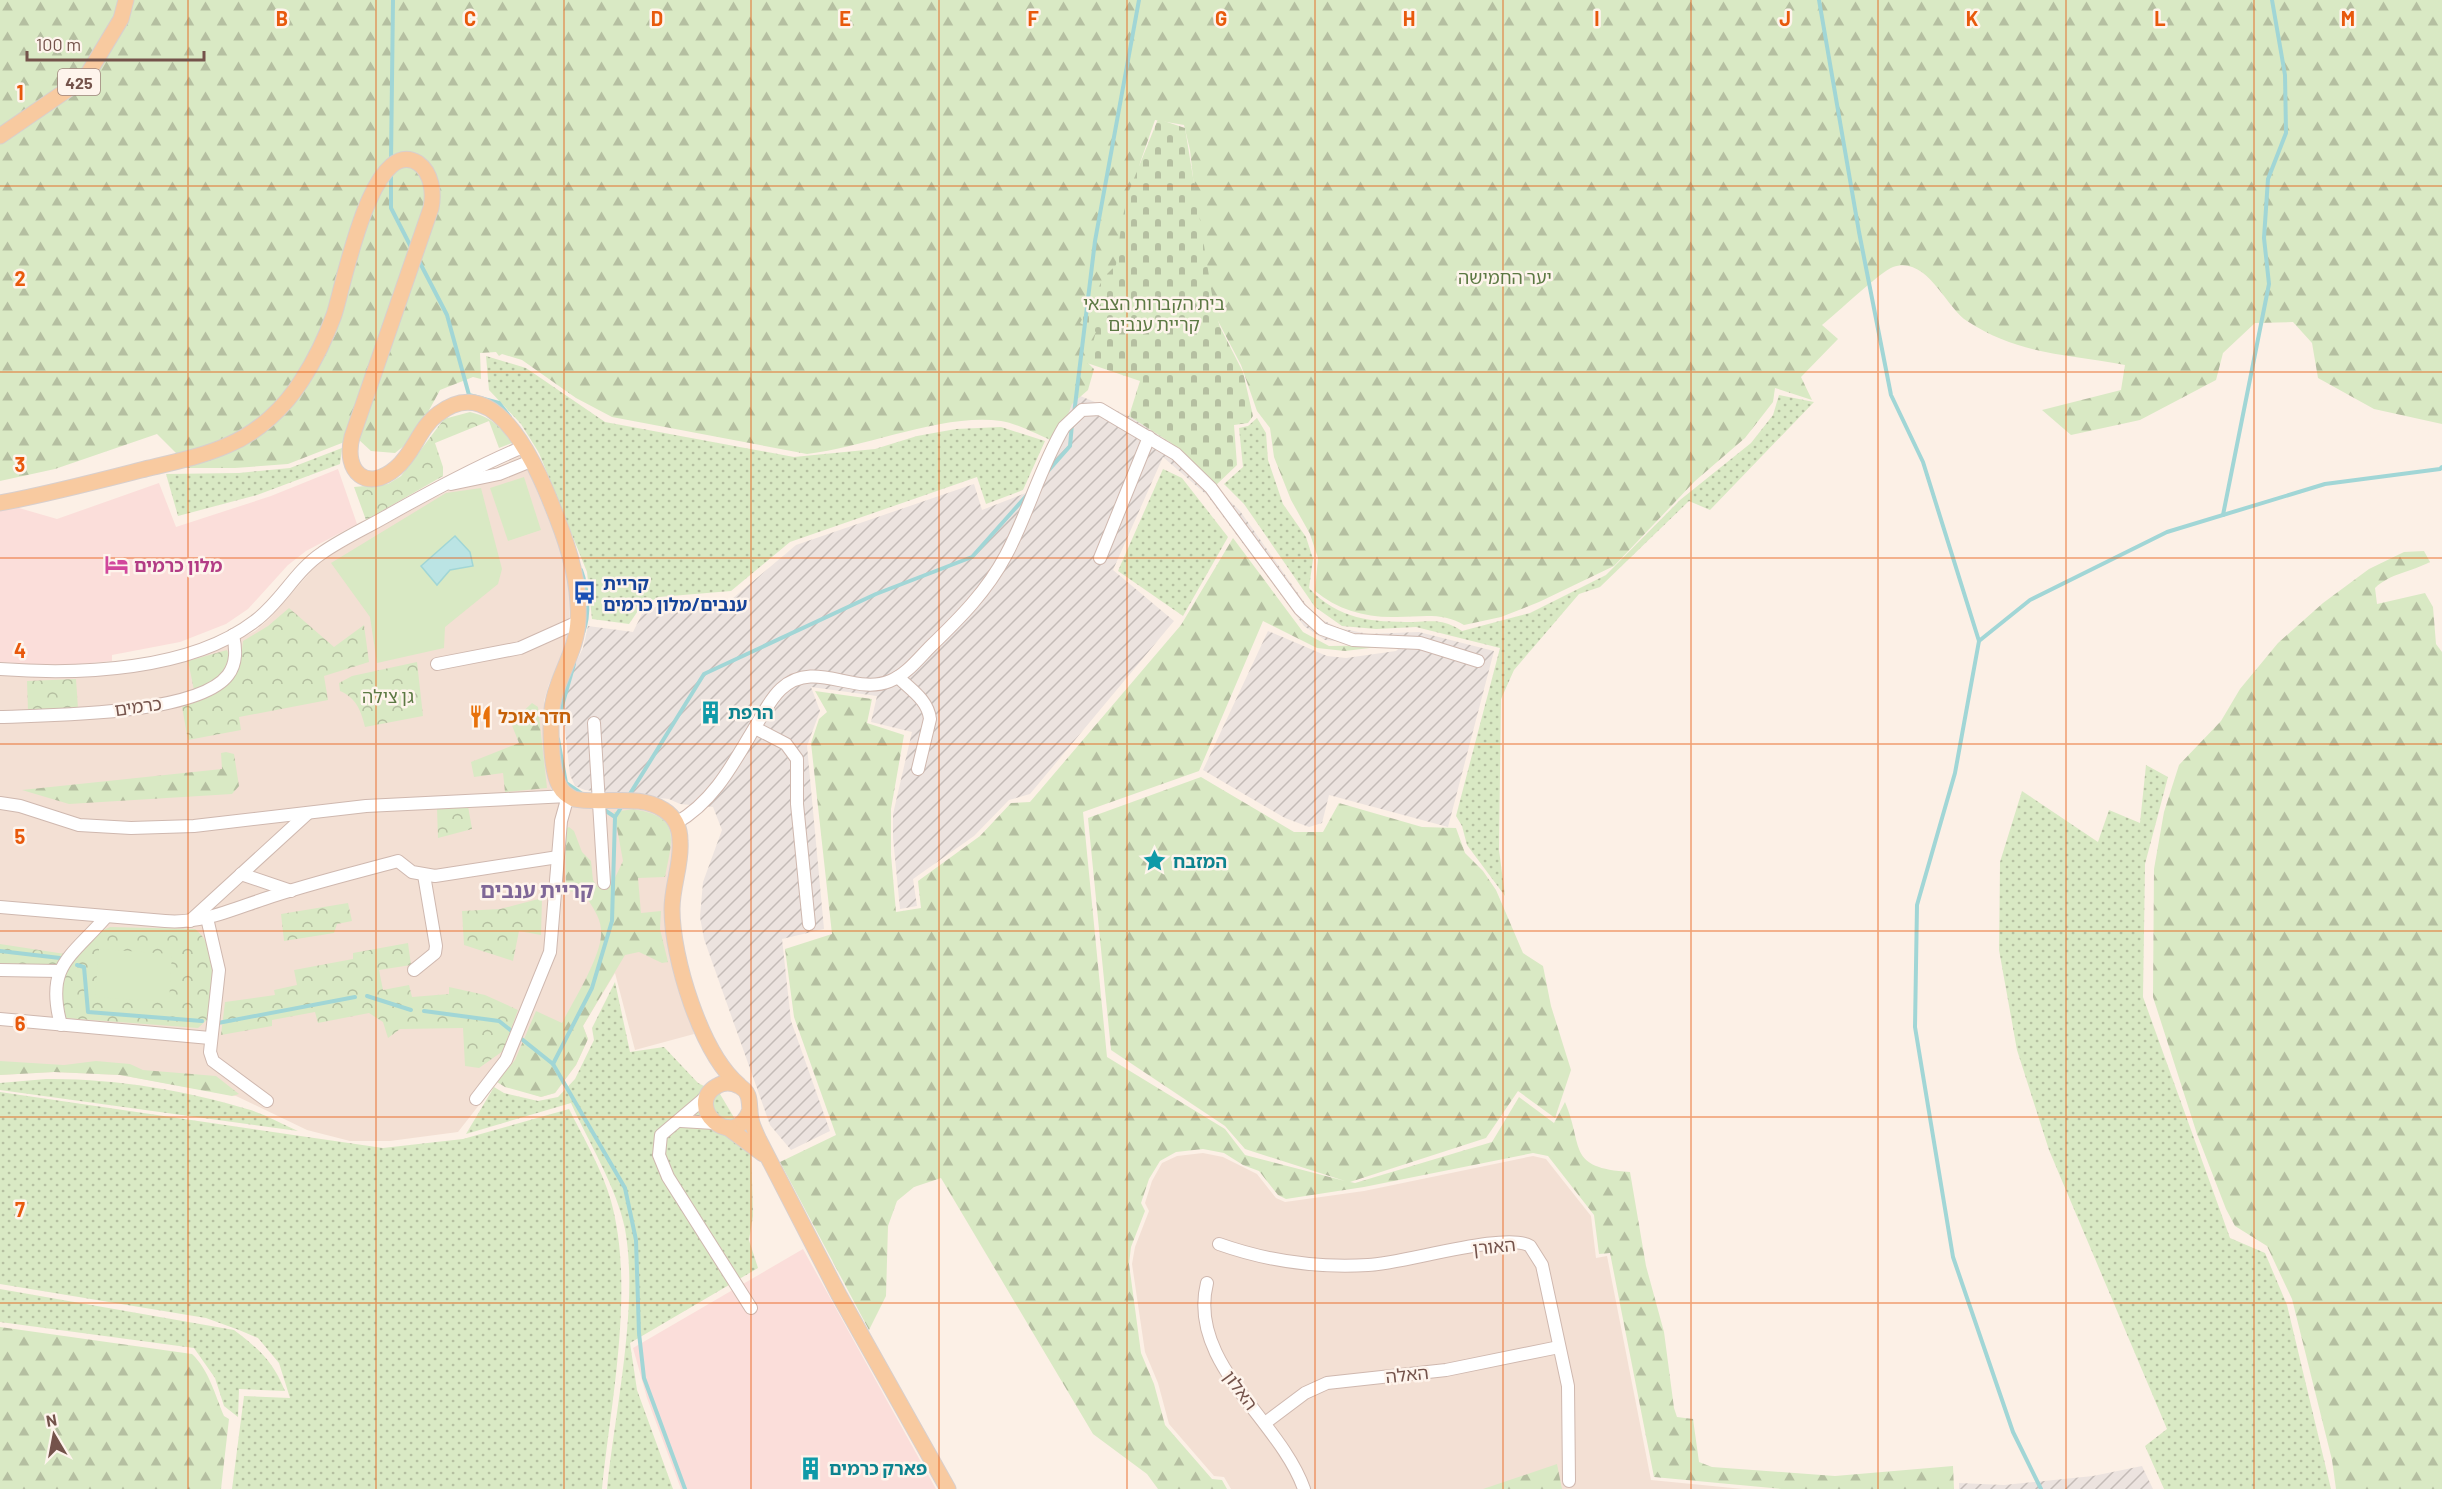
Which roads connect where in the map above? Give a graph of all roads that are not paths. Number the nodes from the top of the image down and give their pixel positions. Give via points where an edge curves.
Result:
1 (126, 0) edge
2 (0, 136) edge
3 (1149, 437) junction
4 (523, 447) junction
5 (531, 461) junction
6 (444, 484) junction
7 (0, 502) edge
8 (1100, 558) dead end
9 (578, 622) junction
10 (233, 635) junction
11 (1478, 662) dead end
12 (437, 664) dead end
13 (0, 669) edge
14 (898, 677) junction
15 (0, 717) edge
16 (594, 723) dead end
17 (755, 728) junction
18 (918, 769) dead end
19 (568, 796) junction
20 (599, 801) junction
21 (0, 803) edge
22 (308, 813) junction
23 (676, 823) junction
24 (558, 857) junction
25 (241, 874) junction
26 (424, 875) junction
27 (604, 883) dead end
28 (291, 891) junction
29 (0, 908) edge
30 (106, 917) junction
31 (207, 918) junction
32 (190, 921) junction
33 (809, 924) dead end
34 (0, 970) edge
35 (414, 970) dead end
36 (59, 971) junction
37 (0, 1019) edge
38 (61, 1025) junction
39 (210, 1038) junction
40 (710, 1047) junction
41 (739, 1085) junction
42 (710, 1093) junction
43 (476, 1098) dead end
44 (267, 1101) dead end
45 (750, 1110) junction
46 (680, 1121) junction
47 (721, 1125) junction
48 (773, 1166) junction
49 (1219, 1244) dead end
50 (1207, 1283) dead end
51 (751, 1308) dead end
52 (1559, 1347) junction
53 (1265, 1424) junction
54 (1569, 1481) dead end
55 (948, 1489) edge
56 (1304, 1489) edge

1 - 2 main road, 425 via 121,19 86,77
3 - 8 street
3 - 11 street via 1176,454 1205,481 1300,609 1322,629 1353,640 1420,643
3 - 14 street via 1100,409 1087,408 1072,417 1061,432 1010,548 990,582 971,606
4 - 5 main road
4 - 6 street
4 - 7 main road via 488,407 457,404 429,422 405,458 387,474 362,477 351,467 352,437 432,203 427,173 419,164 402,160 384,171 372,192 320,348 282,406 258,428 229,445 194,457
5 - 6 street via 490,476
5 - 9 main road via 571,558
6 - 10 street via 321,554 265,613
9 - 12 street via 520,648
9 - 19 main road via 573,650 551,713 556,776
10 - 13 street via 190,652 119,667 62,672
10 - 15 street, כרמים via 235,659 230,673 195,696 132,708
14 - 17 street via 872,685 819,676 799,678 777,692
14 - 18 street via 929,712
16 - 20 street
17 - 23 street via 719,786
17 - 33 street via 786,744 797,759 797,804
19 - 20 main road
19 - 22 street via 366,806
19 - 24 street via 562,812
20 - 23 main road via 652,804 666,811
20 - 27 street
21 - 22 street via 79,825 131,828 194,826
22 - 25 street
23 - 40 main road via 680,841 673,887 675,938 688,994
24 - 26 street
24 - 43 street via 550,952 506,1060
25 - 28 street
25 - 32 street
26 - 28 street via 412,872 398,861
26 - 35 street via 436,946 432,957
28 - 31 street
29 - 30 street
30 - 32 street
30 - 36 street
31 - 32 street
31 - 39 street via 219,970
34 - 36 street
36 - 38 street via 54,995
37 - 38 street
38 - 39 street
39 - 44 street via 213,1061
40 - 41 main road via 722,1068
40 - 42 main road
41 - 42 main road via 724,1083
41 - 45 main road via 748,1096
42 - 46 street
42 - 47 main road via 706,1110
45 - 47 main road via 742,1122
45 - 48 main road via 753,1127
46 - 47 street
46 - 51 street via 661,1135 658,1143 662,1166
47 - 48 main road via 753,1145
48 - 55 main road via 839,1295
49 - 52 street, האורן via 1278,1260 1351,1266 1521,1241 1534,1249 1540,1259
50 - 53 street, האלון via 1205,1315 1214,1347 1234,1383
52 - 53 street, האלה via 1436,1371 1326,1383 1305,1393
52 - 54 street, האורן via 1569,1396
53 - 56 street, האלון via 1289,1457

